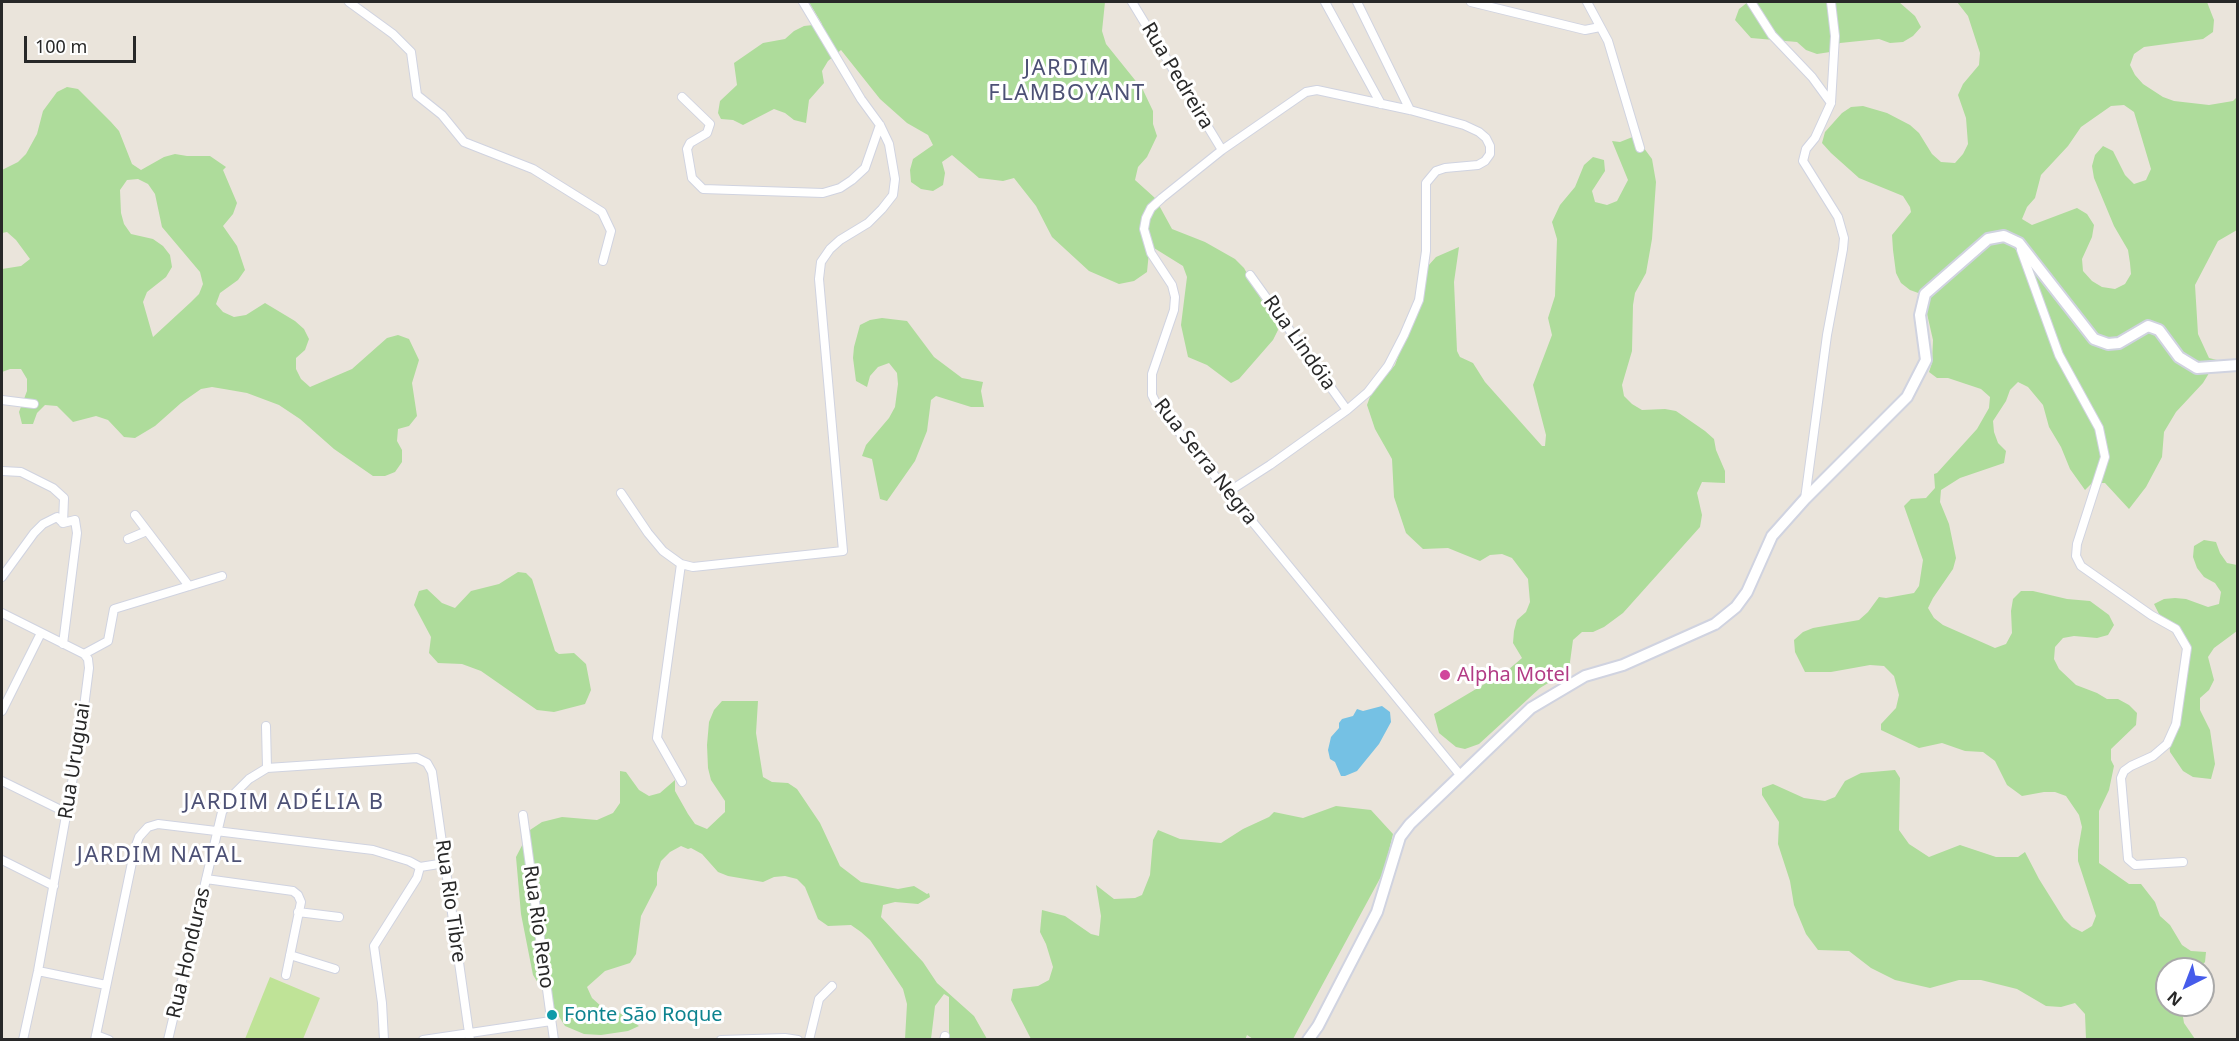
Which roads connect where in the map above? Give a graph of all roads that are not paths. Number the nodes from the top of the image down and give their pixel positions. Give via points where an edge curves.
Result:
1 (349, 2) edge
2 (803, 2) edge
3 (1132, 2) edge
4 (1325, 2) edge
5 (1357, 2) edge
6 (1470, 2) edge
7 (1587, 2) edge
8 (1751, 2) edge
9 (1831, 2) edge
10 (1600, 27) junction
11 (682, 98) dead end
12 (1831, 103) junction
13 (1381, 104) junction
14 (1410, 110) junction
15 (880, 125) junction
16 (1640, 148) dead end
17 (1222, 150) junction
18 (2019, 243) junction
19 (603, 261) dead end
20 (1251, 275) dead end
21 (2238, 365) edge
22 (2, 400) edge
23 (34, 404) dead end
24 (1347, 410) junction
25 (2, 471) edge
26 (1228, 492) junction
27 (621, 493) dead end
28 (1805, 499) junction
29 (135, 515) dead end
30 (63, 523) junction
31 (147, 531) junction
32 (128, 539) dead end
33 (681, 564) junction
34 (222, 576) dead end
35 (2, 577) edge
36 (189, 586) junction
37 (2, 613) edge
38 (41, 633) junction
39 (63, 644) junction
40 (84, 654) junction
41 (2, 711) edge
42 (266, 726) dead end
43 (267, 768) junction
44 (1461, 776) junction
45 (2, 781) edge
46 (682, 782) dead end
47 (67, 813) junction
48 (523, 814) dead end
49 (217, 832) junction
50 (2, 860) edge
51 (2183, 862) dead end
52 (445, 863) junction
53 (420, 867) junction
54 (206, 879) junction
55 (54, 886) junction
56 (298, 912) junction
57 (339, 917) dead end
58 (290, 955) junction
59 (335, 969) dead end
60 (38, 971) junction
61 (286, 975) dead end
62 (106, 985) junction
63 (832, 986) dead end
64 (551, 1021) junction
65 (470, 1036) edge
66 (96, 1037) edge
67 (23, 1040) edge
68 (109, 1040) edge
69 (168, 1040) edge
70 (384, 1040) edge
71 (423, 1040) edge
72 (554, 1040) edge
73 (721, 1040) edge
74 (798, 1040) edge
75 (809, 1040) edge
76 (1308, 1040) edge

1 - 19 street via 411,52 417,95 464,142 533,169 602,212 611,231
2 - 15 street
3 - 17 street, Rua Pedreira
4 - 13 street
5 - 14 street
6 - 10 street via 1585,30
7 - 10 street
8 - 12 street via 1772,35
9 - 12 street via 1835,36
10 - 16 street via 1608,41
11 - 15 street via 710,124 706,133 687,149 692,178 703,189 823,193 840,189 865,168
12 - 28 street via 1803,161 1838,217 1844,238
13 - 14 street, Rua Serra Negra
13 - 17 street, Rua Serra Negra via 1317,90 1306,92
14 - 24 street, Rua Serra Negra via 1479,132 1486,138 1490,154 1478,165 1436,171 1426,183 1426,251 1419,300 1388,366 1368,392
15 - 33 street via 889,144 896,179 892,195 868,222 830,249 821,262 819,279 843,551 693,567
17 - 26 street, Rua Serra Negra via 1151,208 1144,229 1151,253 1172,285 1175,297 1152,374 1152,395
18 - 21 street via 2094,339 2119,343 2148,326 2159,330 2179,357 2197,368
18 - 28 street via 2004,236 1988,239 1925,294 1920,315 1926,360 1907,397
18 - 51 street via 2059,356 2099,428 2105,457 2076,556 2081,566 2176,629 2187,648 2176,723 2167,744 2124,771 2121,778 2128,859 2135,865
20 - 24 street, Rua Lindóia
22 - 23 street
24 - 26 street
25 - 30 street via 21,472 53,488 64,498
26 - 44 street, Rua Serra Negra
27 - 33 street via 648,534
28 - 44 street via 1772,536 1748,592 1715,624 1623,665 1585,676 1531,708
29 - 31 street
30 - 35 street via 57,517 44,524
30 - 39 street via 75,520 77,533
31 - 32 street
31 - 36 street
33 - 46 street via 657,738
34 - 36 street
36 - 40 street via 114,609 108,641
37 - 38 street
38 - 39 street
38 - 41 street
39 - 40 street
40 - 47 street, Rua Uruguai via 89,668
42 - 43 street
43 - 49 street, Rua Honduras via 232,796 222,812
43 - 52 street, Rua Rio Tibre via 417,758 432,772
44 - 76 street via 1400,837 1377,912
45 - 47 street
47 - 55 street, Rua Uruguai
48 - 64 street, Rua Rio Reno
49 - 53 street via 373,850
49 - 54 street, Rua Honduras
49 - 62 street via 158,824 148,827 140,837
50 - 55 street
52 - 53 street
52 - 65 street, Rua Rio Tibre
53 - 70 street via 374,946
54 - 56 street via 293,891 300,902
54 - 69 street, Rua Honduras
55 - 60 street, Rua Uruguai
56 - 57 street
56 - 58 street
58 - 59 street
58 - 61 street
60 - 62 street
60 - 67 street, Rua Uruguai
62 - 66 street
63 - 75 street via 819,999
64 - 65 street
64 - 72 street, Rua Rio Reno
65 - 71 street
66 - 68 street
73 - 74 street

